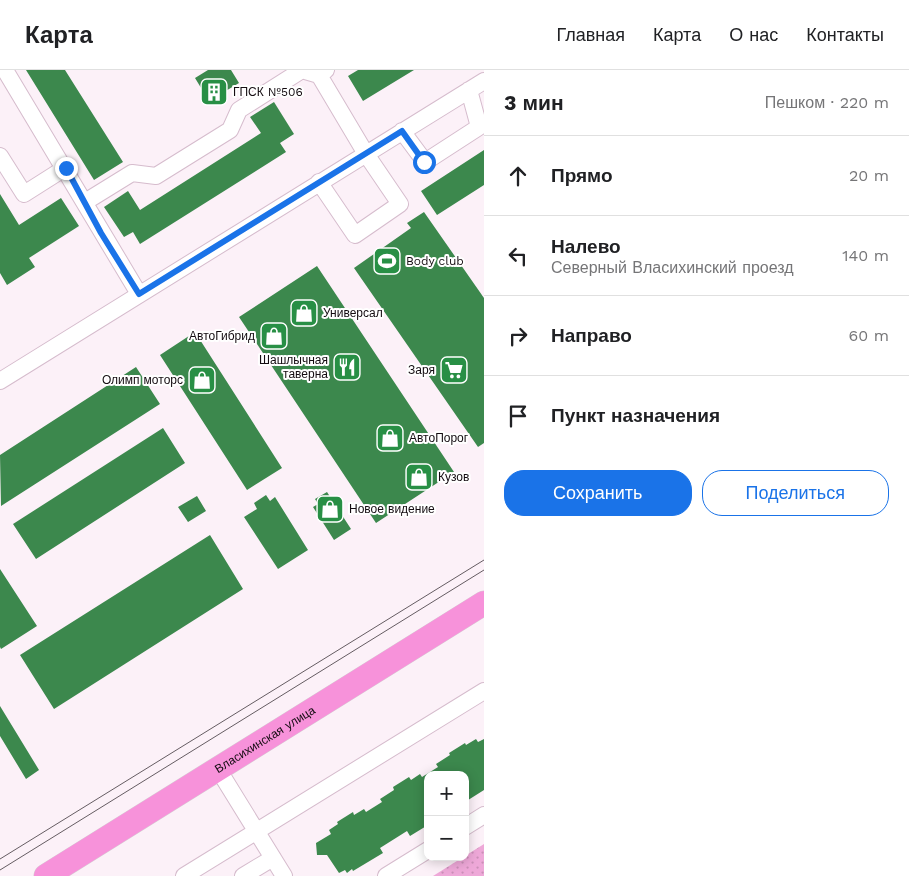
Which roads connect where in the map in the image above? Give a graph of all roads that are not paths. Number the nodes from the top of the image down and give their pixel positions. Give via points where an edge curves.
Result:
1 (5, 70) edge
2 (323, 72) edge
3 (484, 81) edge
4 (469, 90) junction
5 (402, 131) junction
6 (366, 154) junction
7 (0, 156) edge
8 (66, 168) junction
9 (320, 182) junction
10 (85, 202) junction
11 (139, 294) junction
12 (0, 381) edge
13 (484, 603) edge
14 (484, 691) edge
15 (218, 769) junction
16 (484, 815) edge
17 (469, 824) edge
18 (256, 832) junction
19 (424, 852) edge
20 (273, 858) junction
21 (46, 876) edge
22 (184, 876) edge
23 (243, 876) edge
24 (284, 876) edge
25 (386, 876) edge

1 - 8 street
2 - 6 street
2 - 10 street via 302,70 239,110 230,130 156,176 132,173
3 - 4 street
4 - 5 street
4 - 5 street via 479,127 424,162
5 - 6 street
6 - 9 street
6 - 9 street via 400,204 355,235
7 - 8 street via 24,194
8 - 10 street
9 - 11 street
10 - 11 street
11 - 12 street
13 - 15 highway, Власихинская улица
14 - 18 street
15 - 18 street
15 - 21 highway, Власихинская улица
16 - 17 street
18 - 20 street
18 - 22 street
19 - 25 street
20 - 23 street
20 - 24 street

